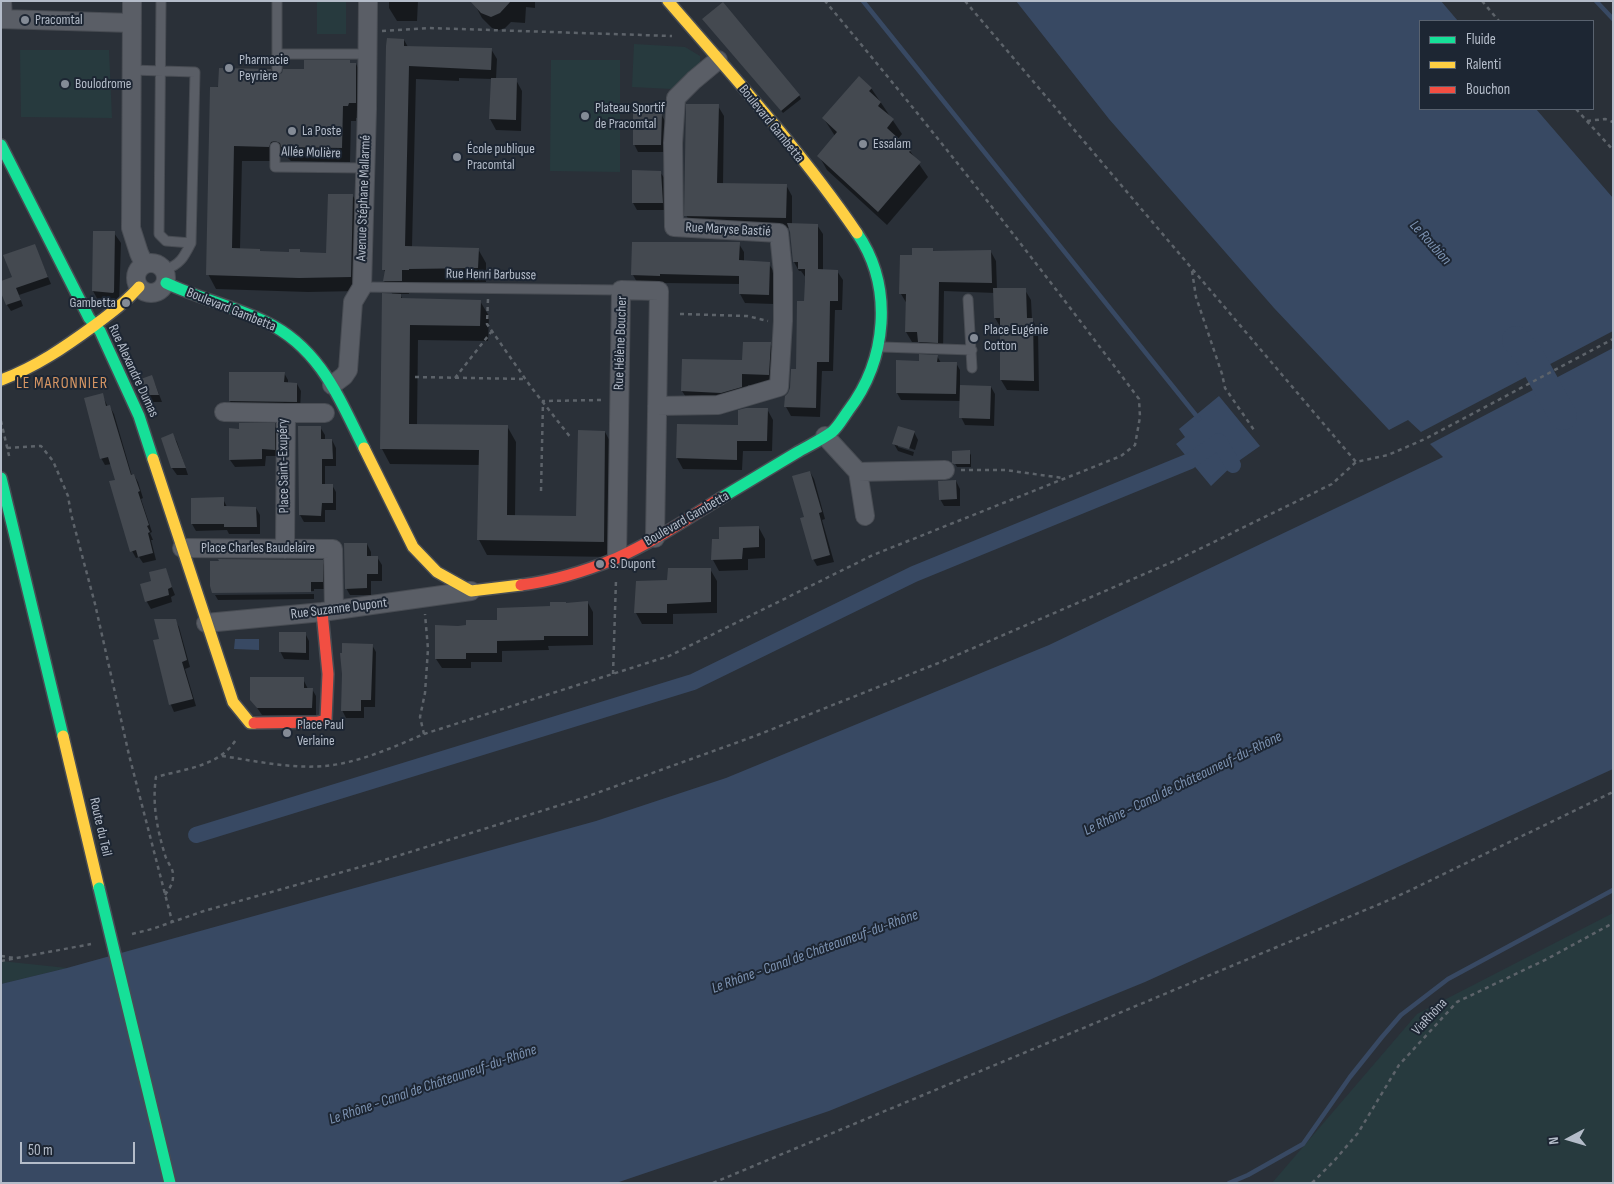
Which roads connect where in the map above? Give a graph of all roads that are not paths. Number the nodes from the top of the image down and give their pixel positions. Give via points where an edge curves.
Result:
1 (2, 1) edge
2 (132, 1) edge
3 (161, 1) edge
4 (277, 1) edge
5 (368, 1) edge
6 (668, 1) edge
7 (2, 19) edge
8 (132, 23) junction
9 (277, 54) junction
10 (367, 54) junction
11 (718, 60) junction
12 (277, 69) dead end
13 (131, 70) junction
14 (160, 71) junction
15 (1, 145) edge
16 (275, 147) dead end
17 (366, 168) junction
18 (191, 243) junction
19 (144, 264) junction
20 (165, 276) junction
21 (362, 286) junction
22 (139, 287) junction
23 (621, 290) junction
24 (968, 299) dead end
25 (95, 325) junction
26 (879, 347) junction
27 (972, 350) junction
28 (972, 368) dead end
29 (2, 380) edge
30 (332, 385) junction
31 (657, 406) junction
32 (224, 412) dead end
33 (286, 413) junction
34 (325, 413) dead end
35 (825, 436) junction
36 (945, 470) road end
37 (858, 472) junction
38 (1, 478) edge
39 (865, 516) dead end
40 (656, 538) junction
41 (182, 548) junction
42 (285, 549) junction
43 (617, 558) junction
44 (471, 591) junction
45 (328, 611) junction
46 (206, 623) junction
47 (170, 1183) edge

1 - 7 street
2 - 8 street
3 - 14 lane
4 - 9 lane
5 - 10 street, Avenue Stéphane Mallarmé
6 - 11 street, Boulevard Gambetta
7 - 8 street
8 - 13 street
9 - 10 lane
9 - 12 lane
10 - 17 street, Avenue Stéphane Mallarmé
11 - 26 street, Boulevard Gambetta via 841,210 863,242 881,297
11 - 31 street, Rue Maryse Bastié via 676,98 674,227 779,233 783,273 779,387 718,405
13 - 14 lane
13 - 19 street via 131,228
14 - 18 lane via 159,234 166,241
14 - 18 lane via 195,72
15 - 25 street, Rue Alexandre Dumas
16 - 17 lane, Allée Molière via 275,167
17 - 21 street, Avenue Stéphane Mallarmé
18 - 20 lane via 182,261
19 - 20 street via 156,263
19 - 22 street via 136,277
20 - 22 street via 160,290 152,293
20 - 30 street, Boulevard Gambetta via 197,297 256,318 283,332 316,362
21 - 23 lane, Rue Henri Barbusse
21 - 30 street, Avenue Stéphane Mallarmé via 353,302 348,370
22 - 25 street via 126,302
23 - 31 street, Rue Hélène Boucher via 659,291
23 - 43 street, Rue Hélène Boucher
24 - 27 lane
25 - 29 street via 43,361
25 - 41 street, Rue Alexandre Dumas via 139,416
26 - 27 lane
26 - 35 street, Boulevard Gambetta via 858,398 833,431
27 - 28 lane
30 - 44 street, Boulevard Gambetta via 413,547 437,572
31 - 40 street, Rue Hélène Boucher
32 - 33 street, Place Saint-Exupéry
33 - 34 street
33 - 42 street, Place Saint-Exupéry
35 - 37 street
35 - 40 street, Boulevard Gambetta
36 - 37 street
37 - 39 street
38 - 47 street, Route du Teil, bridge
40 - 43 street, Boulevard Gambetta
41 - 42 street, Place Charles Baudelaire
41 - 46 street, Rue Alexandre Dumas
42 - 45 street, Place Charles Baudelaire via 333,549
43 - 44 street, Boulevard Gambetta via 550,581
44 - 45 street, Rue Suzanne Dupont
45 - 46 street, Rue Suzanne Dupont
45 - 46 street via 326,720 318,722 250,722 245,718 233,702

